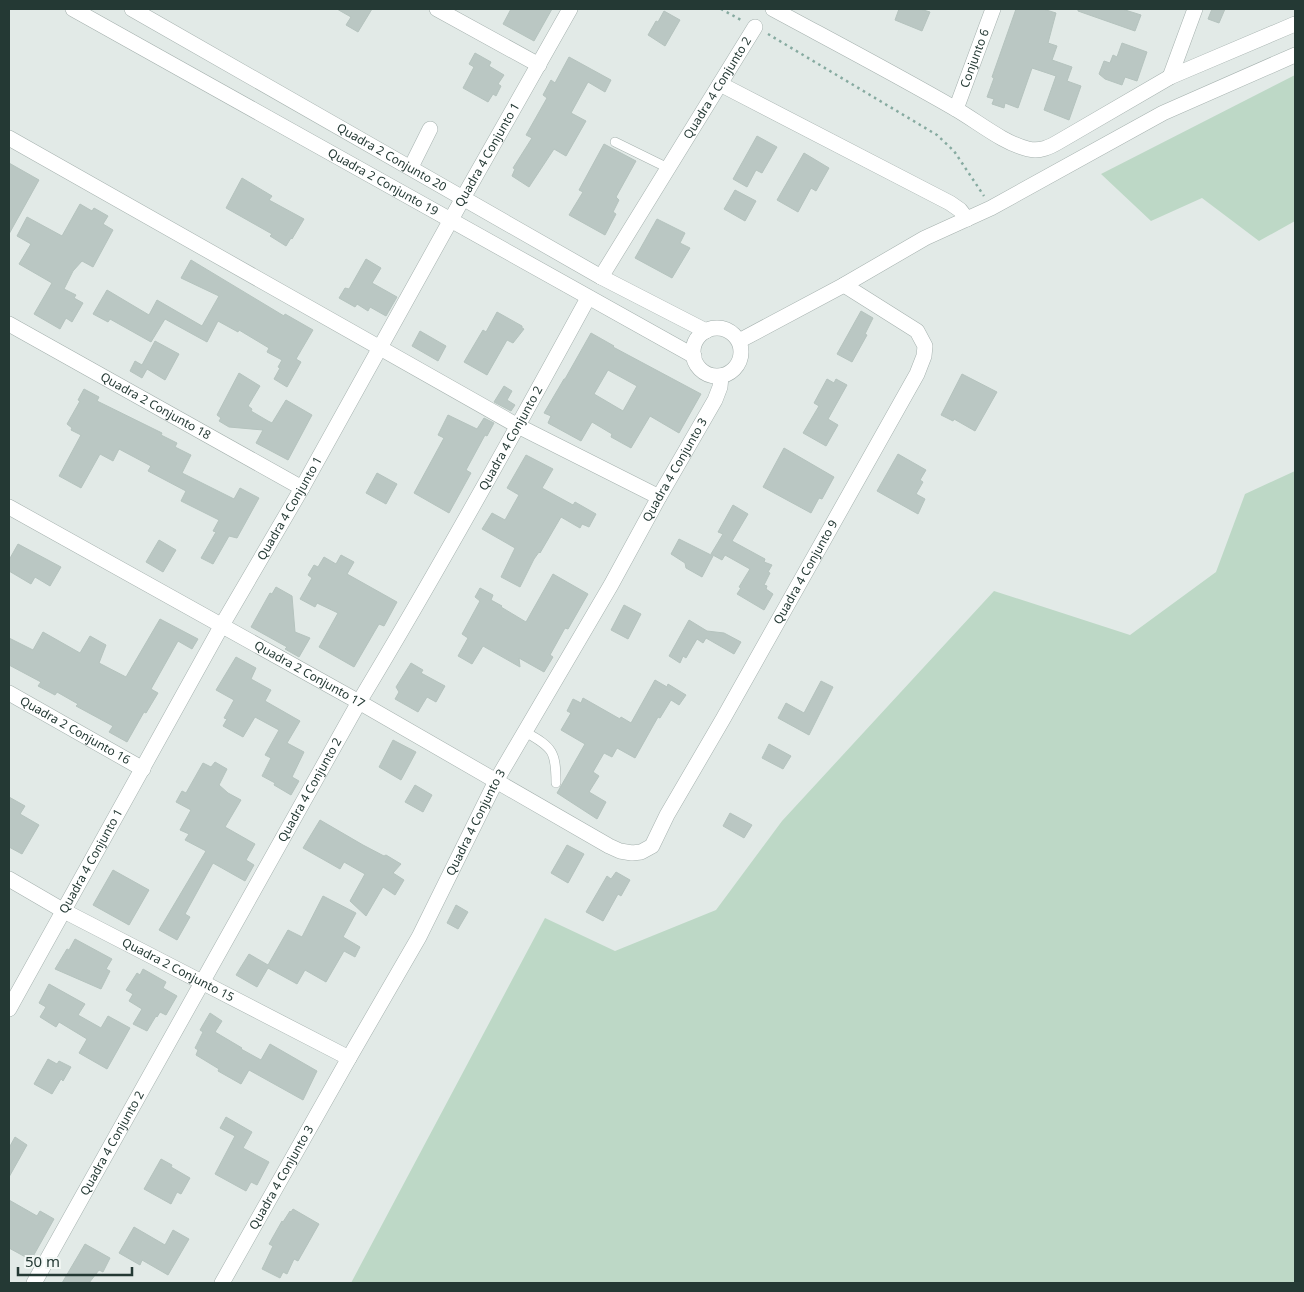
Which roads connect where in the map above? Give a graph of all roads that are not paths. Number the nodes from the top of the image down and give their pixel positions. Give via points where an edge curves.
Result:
1 (73, 9) edge
2 (132, 9) edge
3 (438, 9) edge
4 (570, 9) edge
5 (773, 9) edge
6 (993, 9) edge
7 (1195, 9) edge
8 (790, 13) edge
9 (1295, 24) edge
10 (755, 27) road end
11 (1295, 55) edge
12 (539, 65) junction
13 (1170, 77) junction
14 (720, 84) junction
15 (956, 109) junction
16 (430, 129) dead end
17 (9, 138) edge
18 (615, 142) dead end
19 (411, 167) junction
20 (668, 168) junction
21 (463, 198) junction
22 (451, 220) junction
23 (967, 220) junction
24 (601, 277) junction
25 (844, 285) junction
26 (588, 298) junction
27 (9, 324) edge
28 (706, 331) junction
29 (739, 341) junction
30 (379, 348) junction
31 (694, 356) junction
32 (721, 376) junction
33 (518, 426) junction
34 (302, 488) junction
35 (659, 497) junction
36 (9, 507) edge
37 (222, 625) junction
38 (9, 693) edge
39 (359, 702) junction
40 (525, 732) junction
41 (143, 768) junction
42 (496, 781) junction
43 (556, 783) dead end
44 (609, 846) joint
45 (9, 879) edge
46 (64, 911) junction
47 (203, 984) junction
48 (9, 1009) edge
49 (349, 1058) junction
50 (225, 1277) edge
51 (34, 1283) edge

1 - 22 street, Quadra 2 Conjunto 19
2 - 19 street, Quadra 2 Conjunto 20
3 - 12 street
4 - 12 street, Quadra 4 Conjunto 1
5 - 8 street
6 - 15 street, Conjunto 6
7 - 13 street
8 - 15 street
9 - 13 street
10 - 14 street, Quadra 4 Conjunto 2
11 - 23 street via 1163,113
12 - 21 street, Quadra 4 Conjunto 1
13 - 15 street via 1048,148 1038,150 1004,139
14 - 20 street, Quadra 4 Conjunto 2
14 - 23 street via 950,203
16 - 19 street
17 - 30 street
18 - 20 lane
19 - 21 street, Quadra 2 Conjunto 20
20 - 24 street, Quadra 4 Conjunto 2
21 - 22 street, Quadra 4 Conjunto 1
21 - 24 street, Quadra 2 Conjunto 20
22 - 26 street, Quadra 2 Conjunto 19
22 - 30 street, Quadra 4 Conjunto 1
23 - 25 street via 925,238
24 - 28 street, Quadra 2 Conjunto 20
25 - 29 street
25 - 44 street, Quadra 4 Conjunto 9 via 917,331 925,346 917,374 652,846 632,853
26 - 31 street, Quadra 2 Conjunto 19
26 - 33 street, Quadra 4 Conjunto 2
27 - 34 street, Quadra 2 Conjunto 18
28 - 29 street via 728,331
28 - 31 street via 696,342
29 - 32 street via 739,363
30 - 33 street
30 - 34 street, Quadra 4 Conjunto 1
31 - 32 street via 700,369
32 - 35 street, Quadra 4 Conjunto 3 via 715,400
33 - 35 street
33 - 39 street, Quadra 4 Conjunto 2
34 - 37 street, Quadra 4 Conjunto 1
35 - 40 street, Quadra 4 Conjunto 3
36 - 37 street, Quadra 2 Conjunto 17
37 - 39 street, Quadra 2 Conjunto 17
37 - 41 street, Quadra 4 Conjunto 1
38 - 41 street, Quadra 2 Conjunto 16
39 - 42 street, Quadra 2 Conjunto 17
39 - 47 street, Quadra 4 Conjunto 2
40 - 42 street, Quadra 4 Conjunto 3
40 - 43 lane via 550,750 556,761
41 - 46 street, Quadra 4 Conjunto 1
42 - 44 street, Quadra 2 Conjunto 17
42 - 49 street, Quadra 4 Conjunto 3 via 419,937
45 - 46 street, Quadra 2 Conjunto 15
46 - 47 street, Quadra 2 Conjunto 15
46 - 48 street, Quadra 4 Conjunto 1
47 - 49 street, Quadra 2 Conjunto 15
47 - 51 street, Quadra 4 Conjunto 2
49 - 50 street, Quadra 4 Conjunto 3

